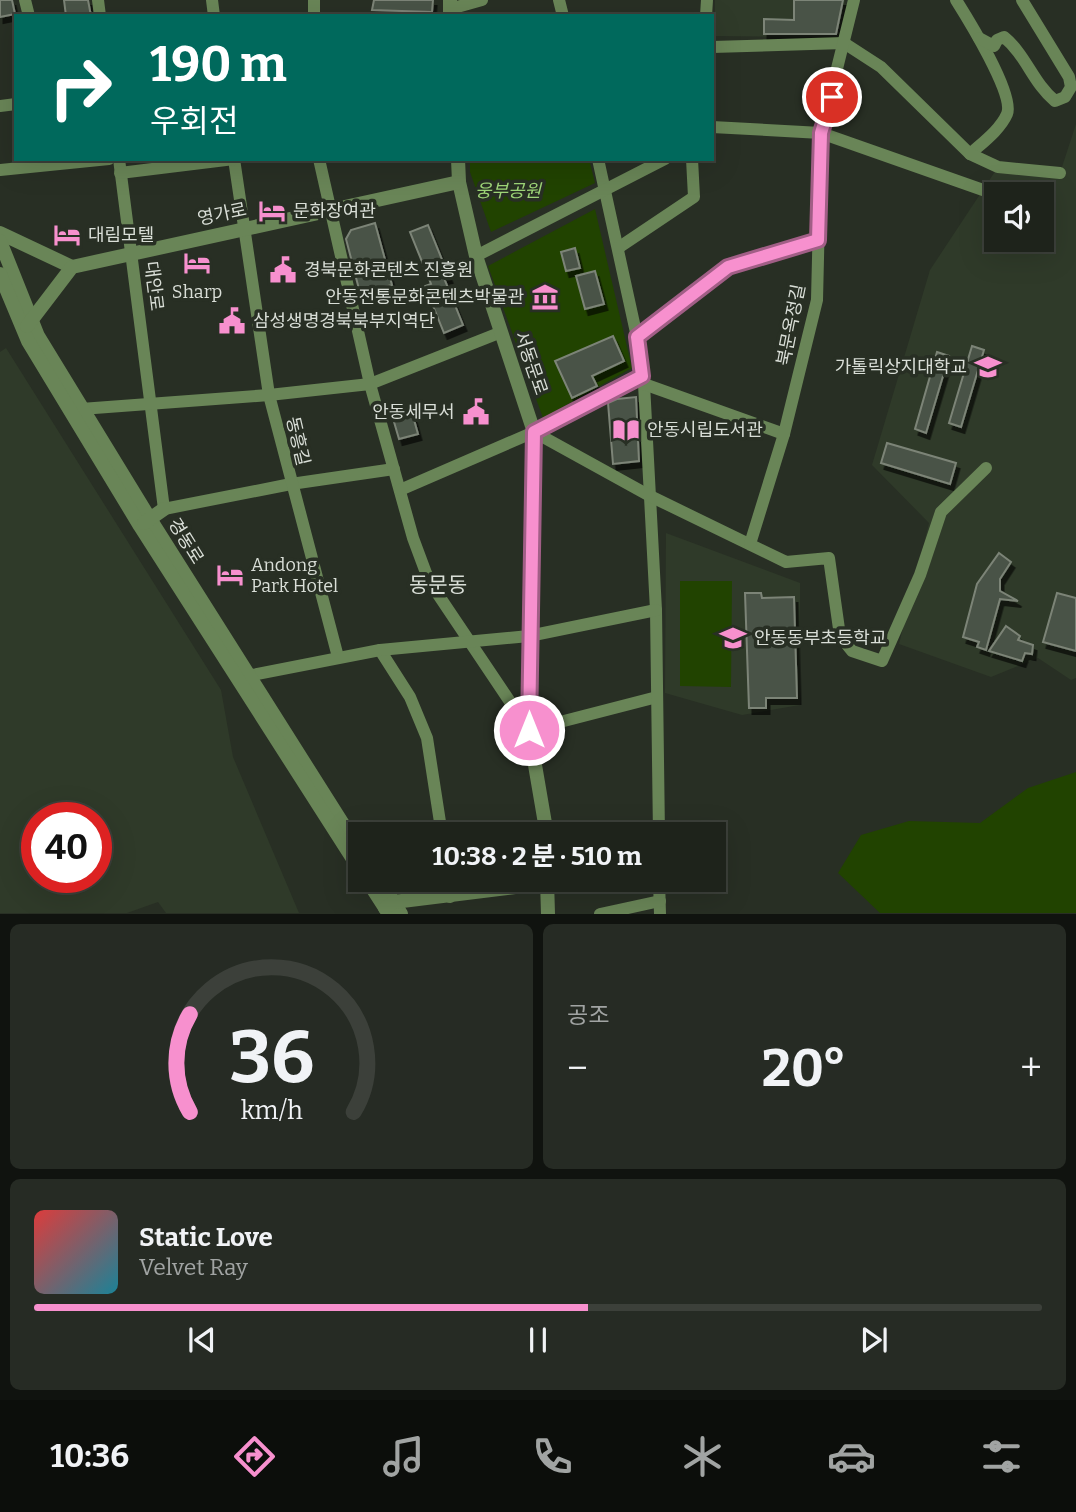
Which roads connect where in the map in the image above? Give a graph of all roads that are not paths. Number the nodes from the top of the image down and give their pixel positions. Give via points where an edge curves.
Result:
1 (482, 0) edge
2 (854, 0) edge
3 (956, 0) edge
4 (1022, 0) edge
5 (450, 8) edge
6 (979, 38) junction
7 (844, 43) junction
8 (714, 47) edge
9 (714, 127) edge
10 (821, 133) junction
11 (970, 154) junction
12 (89, 161) edge
13 (201, 161) edge
14 (234, 161) edge
15 (319, 161) edge
16 (458, 161) edge
17 (598, 161) edge
18 (661, 161) edge
19 (692, 161) edge
20 (119, 166) edge
21 (0, 170) edge
22 (1060, 173) dead end
23 (459, 182) junction
24 (605, 190) junction
25 (983, 190) dead end
26 (329, 211) junction
27 (243, 229) junction
28 (0, 233) edge
29 (818, 240) junction
30 (0, 242) edge
31 (618, 248) junction
32 (130, 254) junction
33 (476, 256) junction
34 (72, 267) junction
35 (0, 274) edge
36 (27, 326) junction
37 (499, 333) junction
38 (637, 337) junction
39 (643, 380) junction
40 (370, 384) junction
41 (270, 395) junction
42 (150, 404) junction
43 (82, 409) junction
44 (534, 432) junction
45 (784, 434) junction
46 (986, 468) dead end
47 (394, 469) junction
48 (291, 484) junction
49 (400, 490) junction
50 (650, 496) junction
51 (164, 509) junction
52 (145, 522) junction
53 (750, 544) junction
54 (656, 610) junction
55 (529, 636) junction
56 (470, 639) junction
57 (380, 650) junction
58 (338, 657) junction
59 (243, 676) junction
60 (657, 697) junction
61 (529, 730) junction
62 (440, 822) edge
63 (545, 822) edge
64 (659, 822) edge
65 (348, 833) edge
66 (348, 850) edge
67 (377, 892) edge
68 (385, 892) edge
69 (449, 892) edge
70 (480, 892) edge
71 (547, 892) edge
72 (450, 897) junction
73 (660, 907) edge
74 (392, 909) edge
75 (548, 914) edge
76 (600, 914) edge

1 - 5 street
2 - 7 street, 북문옥정길
3 - 6 street
4 - 6 street via 1069,77 1071,87 1065,97 1055,101 1042,90 1015,45 1004,37 994,46
6 - 11 street via 1010,101 1000,125
7 - 8 street
7 - 10 street, 북문옥정길
7 - 11 street via 881,67
9 - 10 street
10 - 25 street
10 - 29 street, 북문옥정길
11 - 22 street via 998,167
12 - 21 street
13 - 20 street, 대안로
14 - 27 street, 동흥길
15 - 26 street
16 - 23 street, 서동문로
17 - 24 street
18 - 24 street
19 - 31 street via 694,197
20 - 32 street, 대안로
23 - 26 street, 영가로
23 - 33 street, 서동문로
24 - 31 street
24 - 33 street
26 - 27 street, 영가로
26 - 40 street
27 - 32 street, 영가로
27 - 41 street, 동흥길
28 - 34 street
29 - 38 street via 728,267
29 - 45 street, 북문옥정길 via 817,300
30 - 36 street, 경동로
31 - 38 street
32 - 34 street, 영가로
32 - 42 street, 대안로
33 - 37 street, 서동문로
34 - 36 street
35 - 36 street, 경동로
36 - 43 street, 경동로
36 - 52 street, 경동로
37 - 40 street
37 - 44 street, 서동문로
38 - 39 street
39 - 44 street
39 - 45 street
39 - 50 street
40 - 41 street
40 - 47 street
41 - 42 street
41 - 48 street, 동흥길
42 - 43 street
42 - 51 street, 대안로
43 - 52 street, 경동로
44 - 49 street
44 - 50 street
44 - 55 street, 서동문로
45 - 53 street, 북문옥정길
46 - 53 street via 941,512 920,575 882,661 852,651 840,636 829,558 786,562
47 - 48 street
47 - 49 street
48 - 51 street
48 - 58 street, 동흥길
49 - 56 street via 429,581
50 - 53 street
50 - 54 street
51 - 52 street
52 - 59 street, 경동로
54 - 55 street
54 - 60 street
55 - 56 street
55 - 61 street, 서동문로
56 - 57 street
56 - 61 street
57 - 58 street
57 - 62 street via 410,697 427,738
58 - 59 street
59 - 65 street, 경동로
59 - 66 street, 경동로
60 - 61 street
60 - 64 street
61 - 63 street, 서동문로
67 - 74 street
68 - 74 street
69 - 72 street
70 - 72 street
71 - 75 street
72 - 74 street
73 - 76 street

